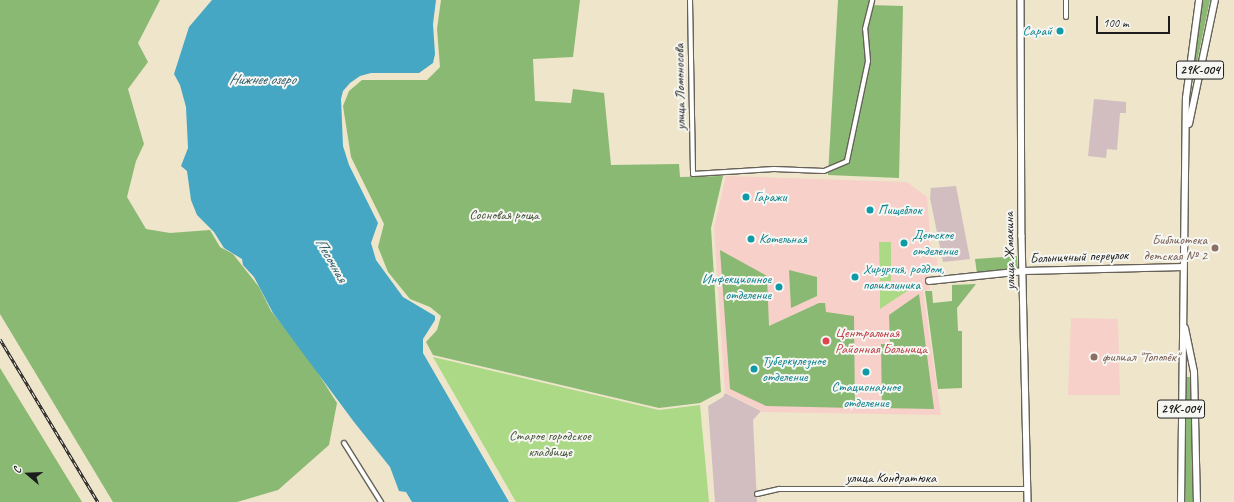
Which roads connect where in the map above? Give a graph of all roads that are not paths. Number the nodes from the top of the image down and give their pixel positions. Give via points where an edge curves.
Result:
1 (690, 0) edge
2 (872, 0) edge
3 (1021, 0) edge
4 (1066, 0) edge
5 (1199, 0) edge
6 (1215, 0) edge
7 (1066, 17) dead end
8 (1188, 71) junction
9 (1199, 73) junction
10 (1186, 139) junction
11 (1183, 266) junction
12 (1024, 271) junction
13 (929, 281) dead end
14 (1183, 316) junction
15 (1194, 372) junction
16 (1182, 373) junction
17 (344, 443) dead end
18 (1026, 489) junction
19 (757, 494) dead end
20 (380, 502) edge
21 (1028, 502) edge
22 (1181, 502) edge
23 (1197, 502) edge

1 - 2 street, улица Ломоносова via 693,174 774,169 824,171 847,161 868,61 865,29
3 - 12 street, улица Жмакина via 1021,222
4 - 7 street
5 - 8 main road
6 - 9 main road, 29К-004
8 - 9 main road
8 - 10 main road
9 - 10 main road, 29К-004
10 - 11 main road, 29К-004
11 - 12 street, Больничный переулок
11 - 14 main road, 29К-004
12 - 13 street, Больничный переулок
12 - 18 street, улица Жмакина
14 - 15 main road, 29К-004
14 - 16 main road, 29К-004
15 - 16 main road
15 - 23 main road, 29К-004
16 - 22 main road, 29К-004
17 - 20 street
18 - 19 street, улица Кондратюка via 779,489
18 - 21 street, улица Жмакина

